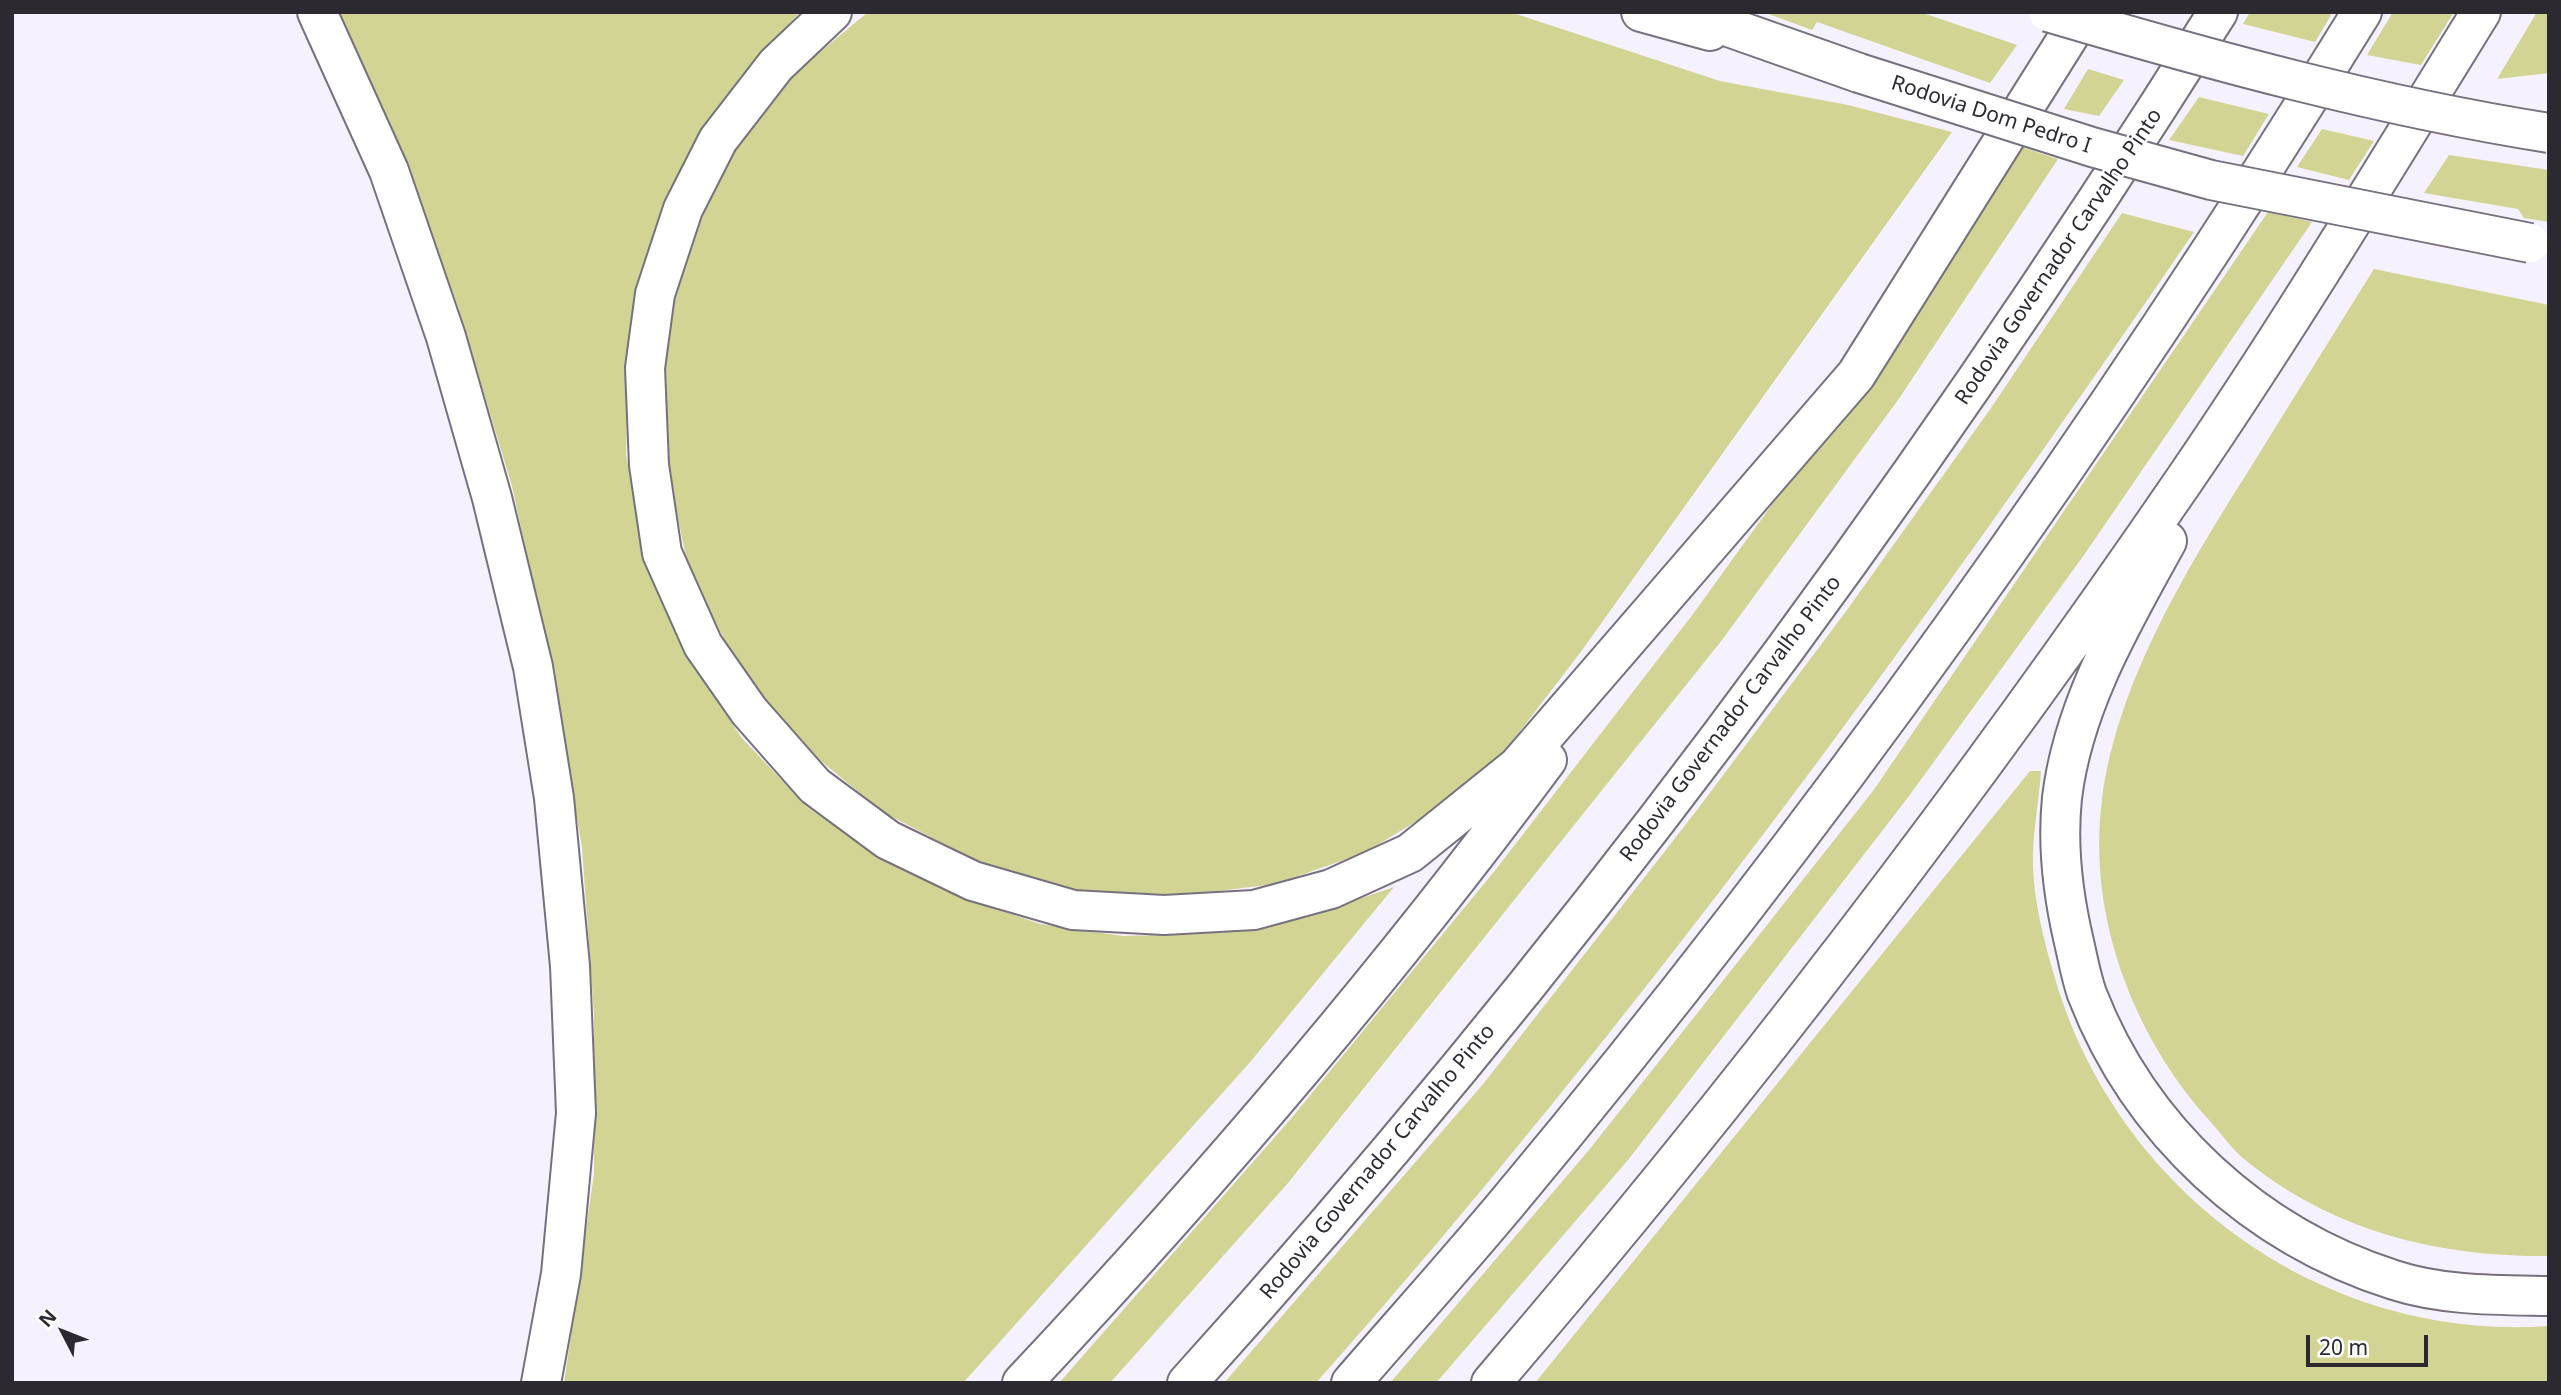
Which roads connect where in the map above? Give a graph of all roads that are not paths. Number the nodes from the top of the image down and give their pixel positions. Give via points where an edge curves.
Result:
1 (317, 12) edge
2 (831, 12) edge
3 (1641, 12) edge
4 (1686, 12) edge
5 (2048, 12) edge
6 (2084, 12) edge
7 (2218, 12) edge
8 (2362, 12) edge
9 (2481, 12) edge
10 (1812, 58) junction
11 (2549, 133) edge
12 (2539, 244) edge
13 (2292, 317) junction
14 (1695, 562) junction
15 (2549, 1296) edge
16 (541, 1383) edge
17 (1022, 1383) edge
18 (1187, 1383) edge
19 (1351, 1383) edge
20 (1491, 1383) edge

1 - 16 highway via 389,171 446,337 533,667 554,798 576,1113 561,1274
2 - 14 highway via 776,65 718,140 683,209 651,319 645,368 649,465 662,553 703,645 748,711 815,786 888,840 973,881 1073,910 1164,915 1254,910 1331,889 1410,853 1518,766
3 - 10 highway
4 - 10 highway, Rodovia Dom Pedro I
5 - 11 highway, bridge via 2329,90
6 - 14 highway via 1856,375
7 - 18 highway, Rodovia Governador Carvalho Pinto via 1981,374 1748,701 1454,1073
8 - 19 highway via 2284,139 1929,663 1654,1024 1507,1204
9 - 13 highway
10 - 12 highway, Rodovia Dom Pedro I, bridge via 2211,180
13 - 15 highway via 2107,650 2082,716 2062,796 2059,849 2068,916 2086,992 2117,1059 2159,1119 2206,1172 2263,1218 2332,1258 2397,1281 2482,1295
13 - 20 highway via 2045,680 1889,892 1746,1077
14 - 17 highway via 1485,844 1325,1042

